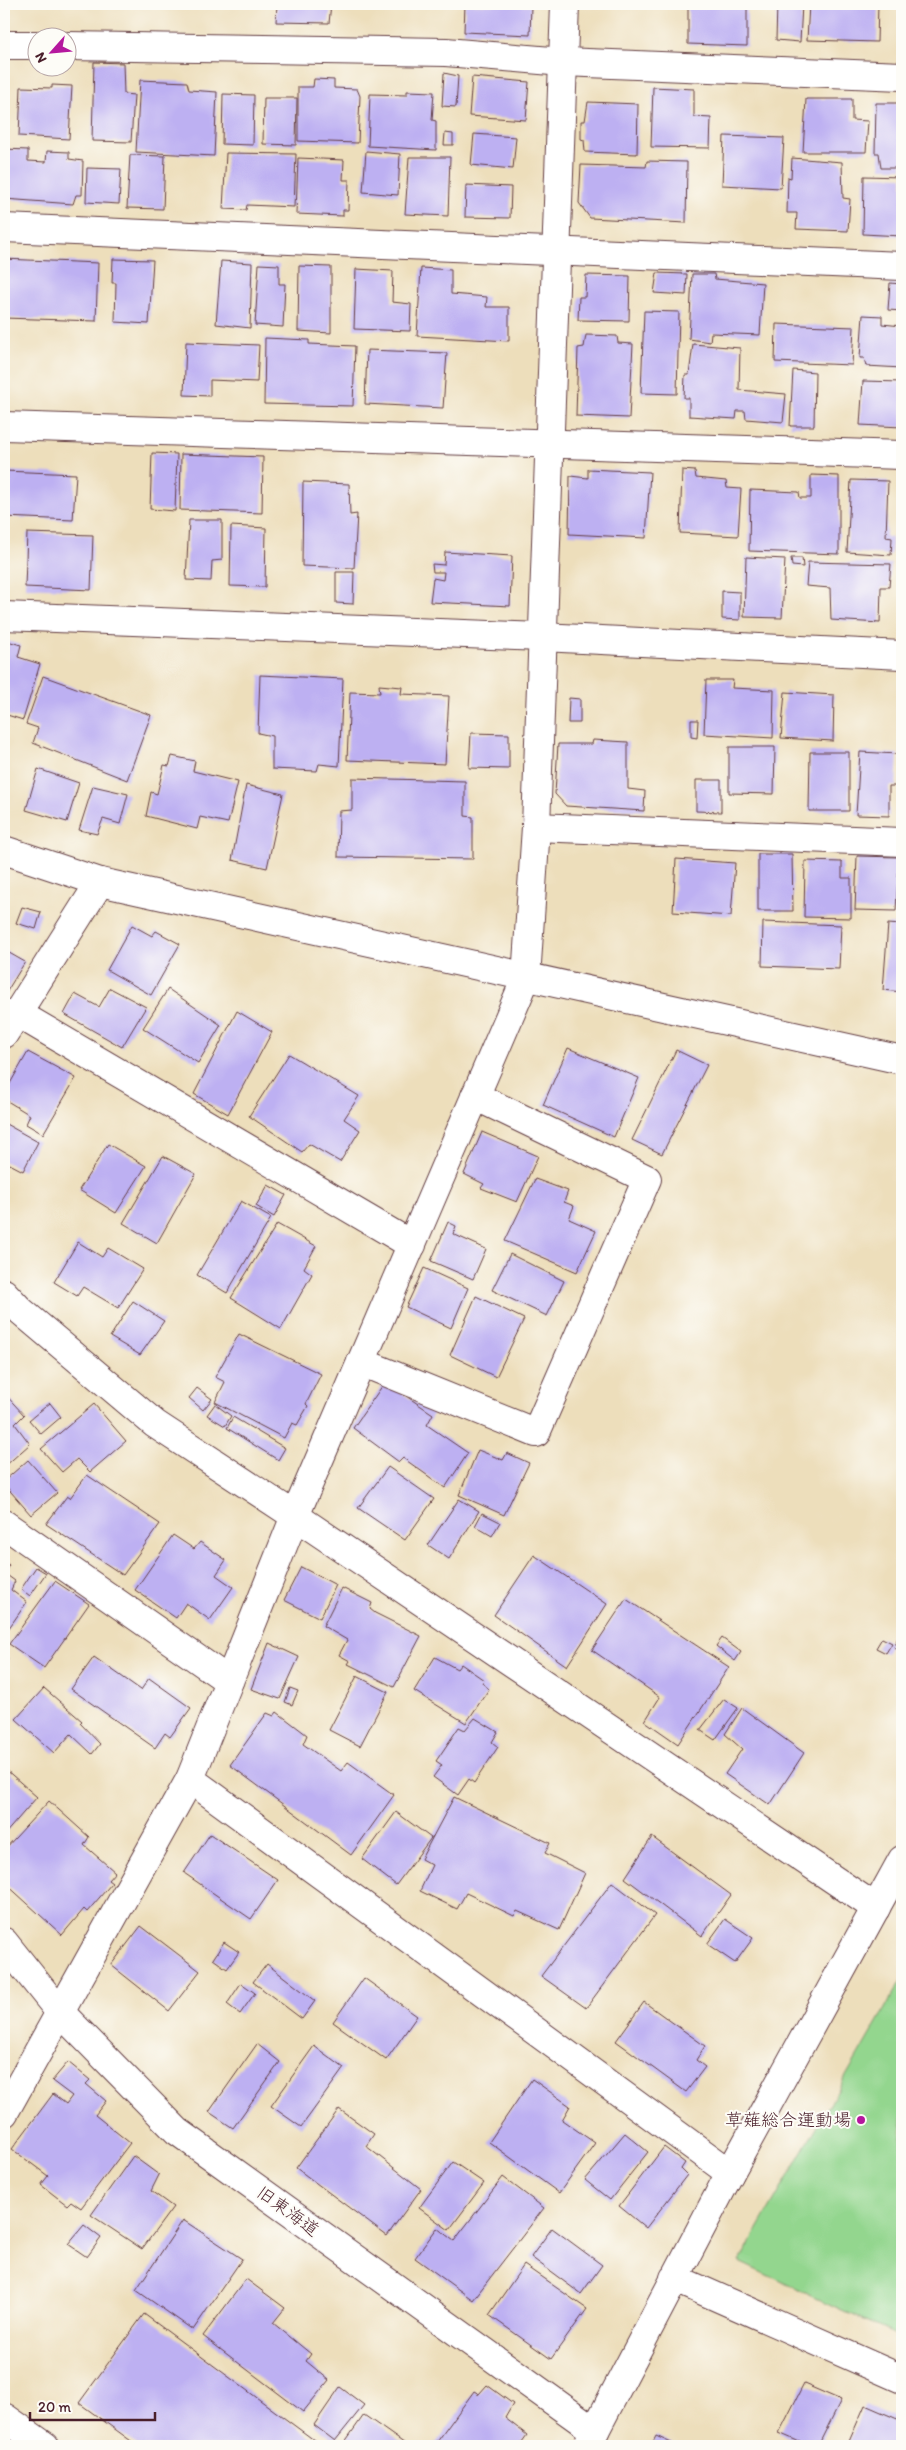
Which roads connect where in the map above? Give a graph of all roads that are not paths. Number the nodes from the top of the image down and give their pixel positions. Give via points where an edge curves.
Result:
1 (565, 4) edge
2 (4, 45) edge
3 (28, 45) edge
4 (78, 46) edge
5 (564, 62) junction
6 (902, 76) edge
7 (4, 228) edge
8 (557, 250) junction
9 (902, 266) edge
10 (4, 426) edge
11 (550, 444) junction
12 (902, 455) edge
13 (4, 616) edge
14 (542, 637) junction
15 (902, 655) edge
16 (536, 827) junction
17 (902, 842) edge
18 (4, 850) edge
19 (100, 882) junction
20 (526, 978) junction
21 (11, 1024) edge
22 (902, 1060) edge
23 (475, 1096) junction
24 (412, 1245) junction
25 (9, 1311) edge
26 (361, 1362) junction
27 (295, 1516) junction
28 (4, 1524) edge
29 (229, 1681) junction
30 (190, 1779) junction
31 (902, 1860) edge
32 (876, 1908) junction
33 (4, 1942) edge
34 (59, 2011) junction
35 (4, 2113) edge
36 (730, 2173) junction
37 (674, 2278) junction
38 (902, 2379) edge
39 (4, 2417) edge
40 (591, 2439) edge
41 (45, 2446) edge

1 - 5 street
2 - 3 street
4 - 5 street via 446,52
5 - 6 street
5 - 8 street
7 - 8 street
8 - 9 street
8 - 11 street
10 - 11 street
11 - 12 street
11 - 14 street
13 - 14 street
14 - 15 street
14 - 16 street
16 - 17 street
16 - 20 street
18 - 19 street
19 - 20 street
19 - 21 street
20 - 22 street
20 - 23 street
21 - 24 street
23 - 24 street
23 - 26 street via 647,1178 536,1433
24 - 26 street
25 - 27 street via 154,1424
26 - 27 street
27 - 29 street
27 - 32 street
28 - 29 street
29 - 30 street
30 - 34 street
30 - 36 street
31 - 32 street
32 - 36 street
33 - 34 street, 旧東海道
34 - 35 street
34 - 40 street, 旧東海道 via 177,2131
36 - 37 street
37 - 38 street
37 - 40 street
39 - 41 street

